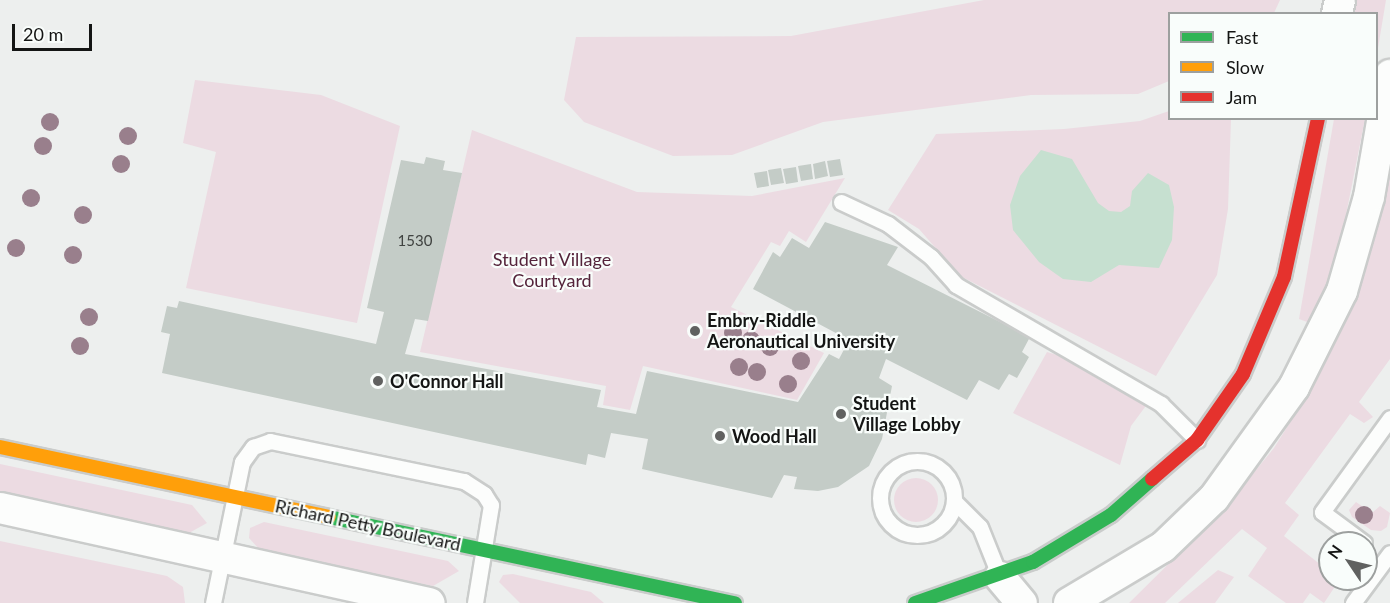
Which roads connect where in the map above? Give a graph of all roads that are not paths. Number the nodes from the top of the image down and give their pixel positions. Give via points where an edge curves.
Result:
1 (1390, 75) edge
2 (1318, 120) edge
3 (841, 202) dead end
4 (1390, 417) edge
5 (1197, 440) junction
6 (0, 447) edge
7 (233, 496) junction
8 (955, 502) junction
9 (0, 508) edge
10 (1348, 531) edge
11 (485, 550) junction
12 (1388, 556) edge
13 (222, 557) junction
14 (640, 583) junction
15 (1000, 590) edge
16 (213, 603) edge
17 (430, 603) edge
18 (475, 603) edge
19 (638, 603) edge
20 (735, 603) edge
21 (915, 603) edge
22 (1022, 603) edge
23 (1069, 603) edge
24 (1353, 603) edge

1 - 23 street via 1369,197 1342,291 1293,387 1239,468 1206,506 1163,547
2 - 5 street via 1284,277 1243,374
3 - 5 lane via 888,224 931,257 956,285 1161,404
4 - 10 lane via 1322,512
5 - 15 street via 1111,515
6 - 7 street, Richard Petty Boulevard
7 - 11 street, Richard Petty Boulevard
7 - 11 lane via 242,462 253,447 270,441 464,481 484,494 491,505
7 - 13 lane
8 - 8 lane via 948,477 921,462 892,471 880,493 884,517 891,526 913,536 936,531
8 - 15 lane via 980,527
9 - 13 street
11 - 14 street, Richard Petty Boulevard
11 - 18 lane
12 - 24 lane
13 - 16 lane
13 - 17 street
14 - 19 lane
14 - 20 street, Richard Petty Boulevard
15 - 21 street
15 - 22 street

